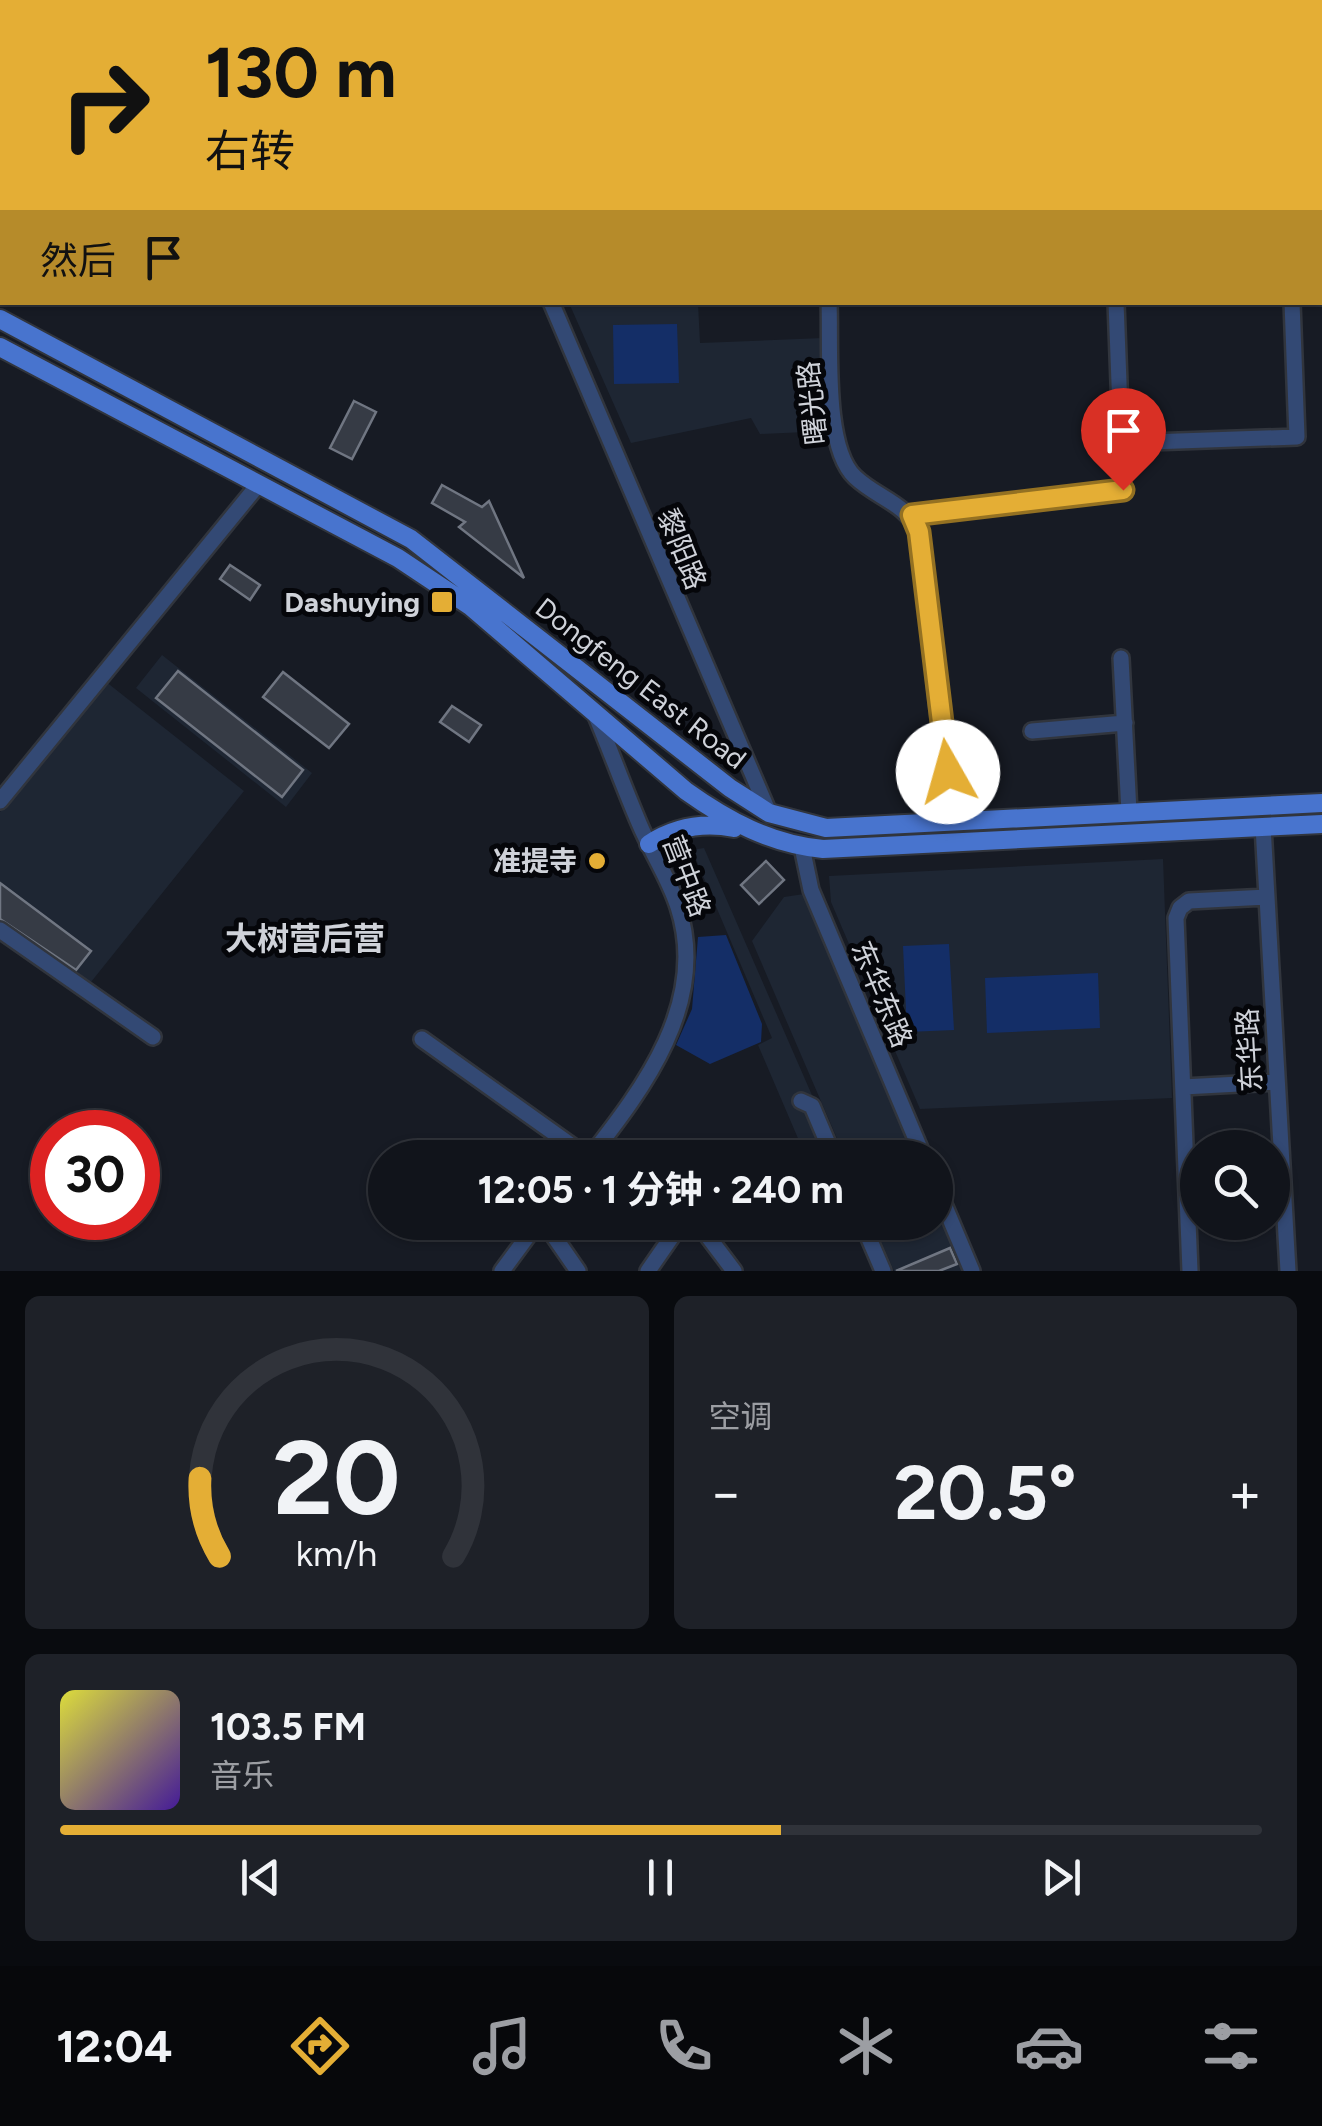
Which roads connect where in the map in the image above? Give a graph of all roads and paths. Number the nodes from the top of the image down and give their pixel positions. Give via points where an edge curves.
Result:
1 (552, 305) edge
2 (829, 305) edge
3 (1116, 305) edge
4 (1292, 305) edge
5 (0, 320) edge
6 (0, 347) edge
7 (1121, 444) junction
8 (258, 485) junction
9 (912, 515) junction
10 (1121, 658) dead end
11 (596, 715) junction
12 (1125, 724) junction
13 (1032, 731) dead end
14 (0, 801) edge
15 (1322, 802) edge
16 (1128, 812) junction
17 (769, 813) junction
18 (950, 822) junction
19 (1322, 824) edge
20 (1264, 826) junction
21 (746, 830) junction
22 (649, 844) junction
23 (802, 847) junction
24 (1267, 897) junction
25 (0, 930) edge
26 (153, 1038) dead end
27 (422, 1039) dead end
28 (1275, 1082) junction
29 (1182, 1087) junction
30 (802, 1101) dead end
31 (564, 1140) edge
32 (603, 1140) edge
33 (826, 1140) edge
34 (916, 1140) edge
35 (953, 1226) edge
36 (525, 1240) edge
37 (557, 1240) edge
38 (670, 1240) edge
39 (711, 1240) edge
40 (870, 1240) edge
41 (502, 1271) edge
42 (578, 1271) edge
43 (648, 1271) edge
44 (734, 1271) edge
45 (884, 1271) edge
46 (972, 1271) edge
47 (1190, 1271) edge
48 (1288, 1271) edge

1 - 17 street, 黎阳路
2 - 9 street, 曙光路 via 832,401 845,462 854,477
3 - 7 street
4 - 7 street via 1297,437
5 - 17 main road, Dongfeng East Road via 411,539 692,761
6 - 8 main road, Dongfeng East Road
7 - 9 street via 1123,490
8 - 11 main road, Dongfeng East Road via 398,558 470,606
8 - 14 street
9 - 18 street
10 - 12 street
11 - 21 main road, Dongfeng East Road via 686,791
11 - 22 street, 营中路
12 - 13 street
12 - 16 street
15 - 16 main road, Dongfeng East Road
16 - 18 main road, Dongfeng East Road
17 - 18 main road, Dongfeng East Road via 826,828
19 - 20 main road, Dongfeng East Road
20 - 23 main road, Dongfeng East Road
20 - 24 street, 东华路
21 - 22 main road via 688,827
21 - 23 main road, Dongfeng East Road
22 - 32 street, 营中路 via 682,925 682,992 665,1047
23 - 34 street, 东华东路 via 811,890
24 - 28 street, 东华路
24 - 29 street via 1189,901 1180,908
25 - 26 street
27 - 31 street
28 - 29 street
28 - 48 street, 东华路
29 - 47 street
30 - 33 street via 812,1106
35 - 46 street
36 - 41 street
37 - 42 street
38 - 43 street
39 - 44 street
40 - 45 street

